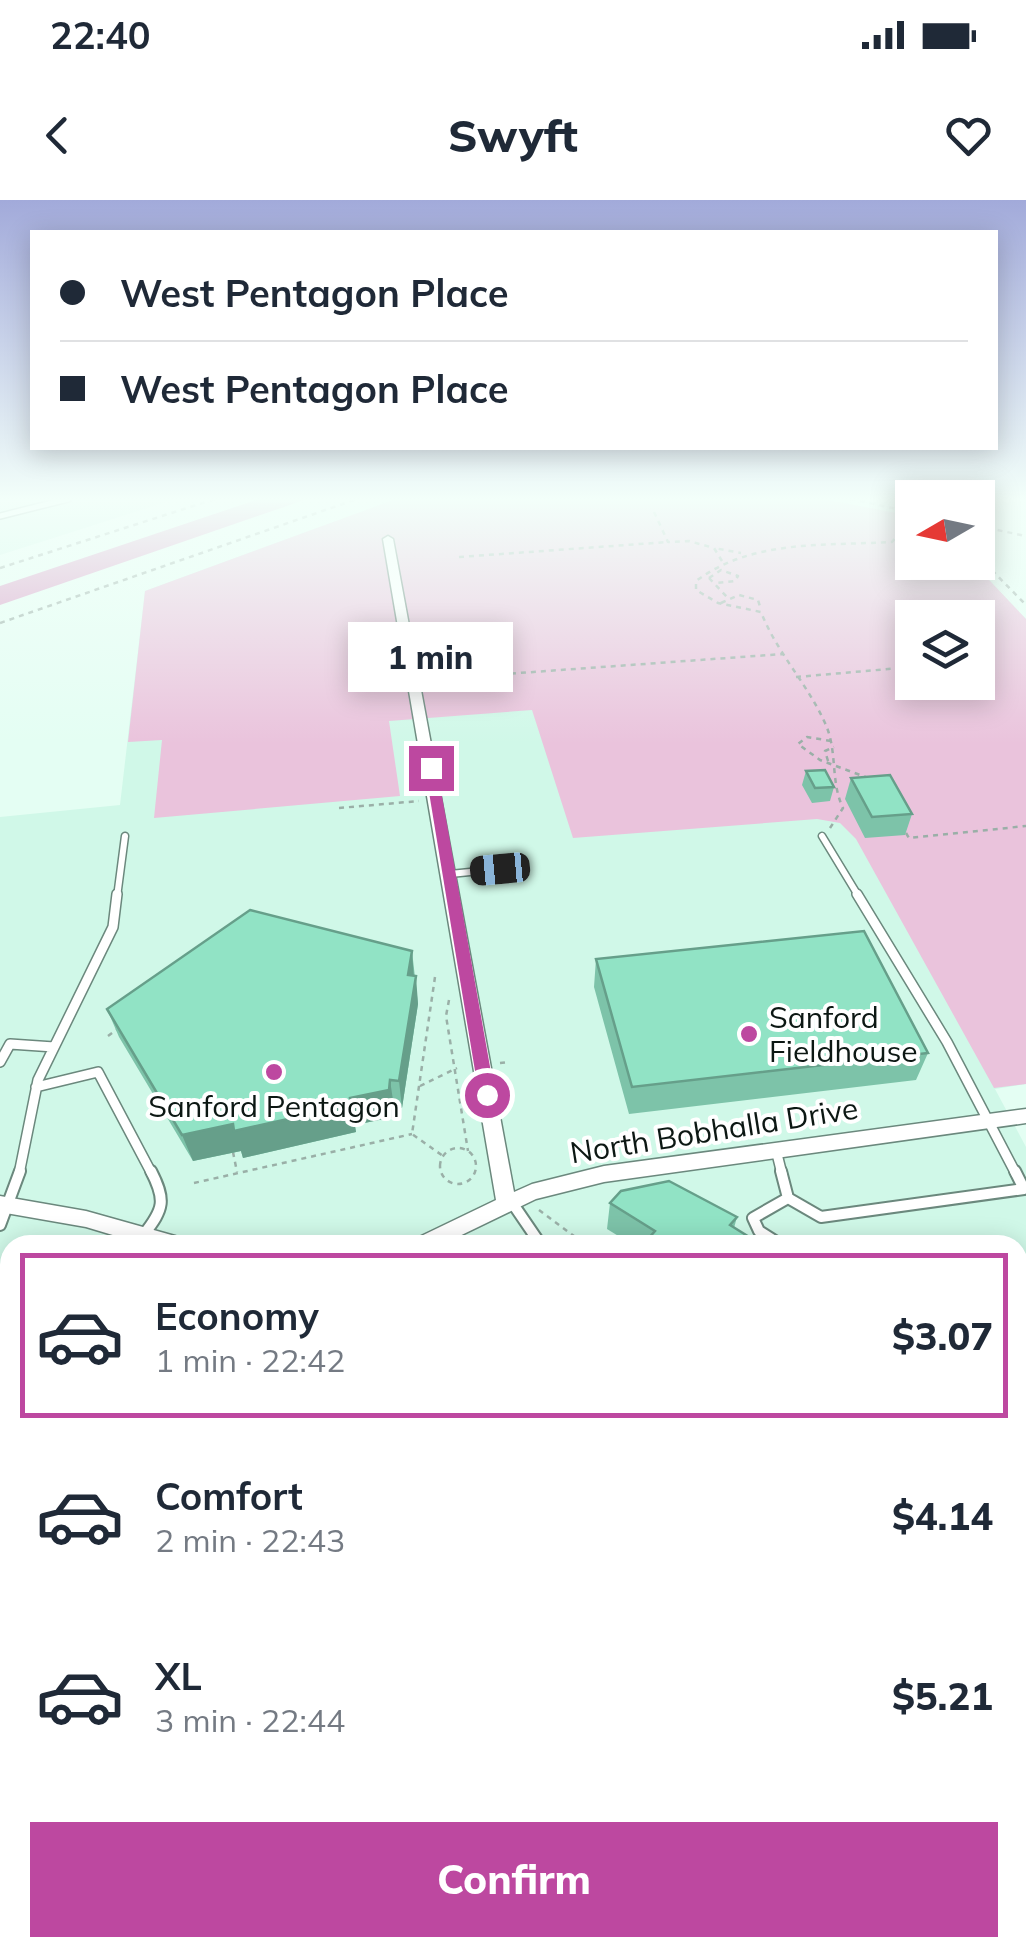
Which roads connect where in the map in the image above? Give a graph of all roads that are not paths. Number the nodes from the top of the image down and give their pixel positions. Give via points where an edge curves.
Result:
1 (396, 581) edge
2 (125, 836) dead end
3 (822, 836) road end
4 (500, 869) dead end
5 (450, 874) junction
6 (54, 1047) junction
7 (0, 1062) edge
8 (36, 1087) junction
9 (1026, 1116) edge
10 (989, 1121) junction
11 (775, 1149) junction
12 (1025, 1192) edge
13 (788, 1198) junction
14 (508, 1202) junction
15 (5, 1205) edge
16 (0, 1224) edge
17 (144, 1234) joint
18 (442, 1235) edge
19 (533, 1235) edge
20 (764, 1235) edge

1 - 5 street
2 - 6 lane via 112,927
3 - 10 lane
4 - 5 lane
5 - 14 street
6 - 7 lane via 10,1044
6 - 8 lane
8 - 15 lane
8 - 17 lane via 98,1072 164,1196 162,1211
9 - 10 street, North Bobhalla Drive
10 - 11 street, North Bobhalla Drive
10 - 12 lane
11 - 13 lane
11 - 14 street, North Bobhalla Drive via 604,1174
12 - 13 lane via 821,1217
13 - 20 lane via 753,1218
14 - 18 street, North Bobhalla Drive
14 - 19 lane
15 - 16 lane
15 - 17 street

